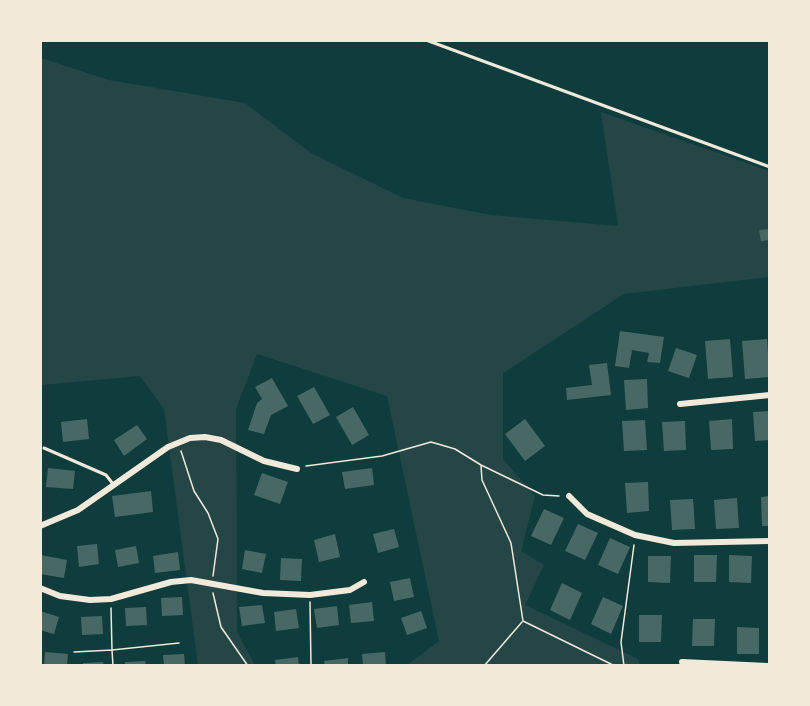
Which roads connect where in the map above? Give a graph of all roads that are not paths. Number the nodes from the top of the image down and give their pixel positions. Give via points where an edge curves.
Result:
1 (426, 40) edge
2 (770, 167) edge
3 (770, 395) edge
4 (680, 404) dead end
5 (44, 448) dead end
6 (297, 470) road end
7 (113, 484) junction
8 (569, 496) road end
9 (40, 526) edge
10 (770, 541) edge
11 (364, 582) dead end
12 (40, 588) edge
13 (682, 663) dead end
14 (768, 666) edge

1 - 2 lane
3 - 4 street
5 - 7 lane via 106,476
6 - 7 street via 213,439 190,438
7 - 9 street via 78,510
8 - 10 street via 587,514 635,535 674,543
11 - 12 street via 350,590 310,595 263,593 213,582 171,582 111,599 70,599
13 - 14 street

